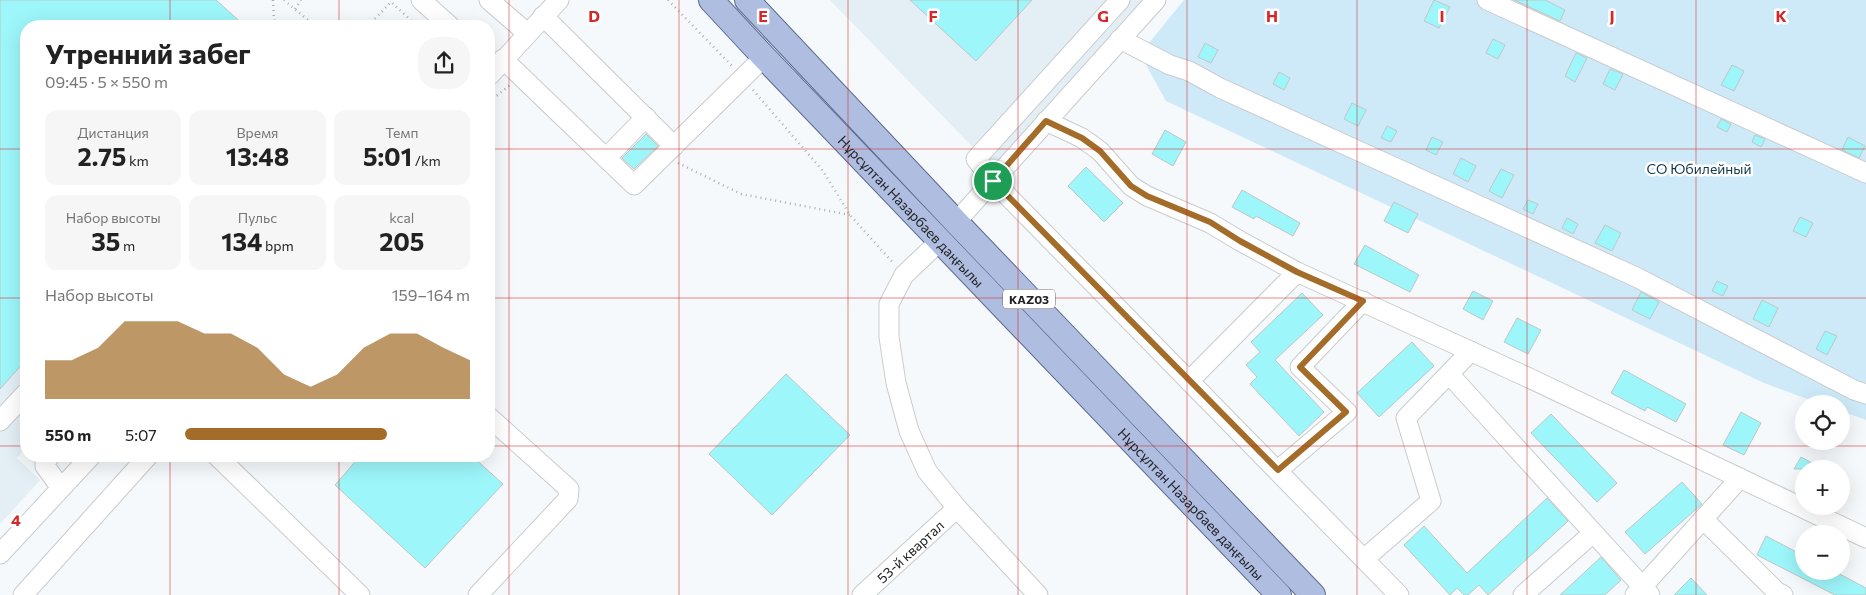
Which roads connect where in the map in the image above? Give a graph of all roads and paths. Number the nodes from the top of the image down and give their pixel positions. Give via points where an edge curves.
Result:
1 (273, 0) edge
2 (284, 0) edge
3 (301, 0) edge
4 (421, 0) edge
5 (490, 0) edge
6 (559, 0) edge
7 (668, 0) edge
8 (711, 0) edge
9 (747, 0) edge
10 (1120, 0) edge
11 (1156, 0) edge
12 (1487, 0) edge
13 (295, 9) junction
14 (543, 16) junction
15 (274, 20) edge
16 (308, 20) edge
17 (374, 20) edge
18 (410, 20) edge
19 (443, 20) edge
20 (527, 34) junction
21 (1120, 39) junction
22 (764, 58) junction
23 (495, 65) edge
24 (495, 66) edge
25 (521, 77) junction
26 (743, 78) junction
27 (495, 97) edge
28 (646, 117) junction
29 (1046, 121) junction
30 (669, 151) junction
31 (606, 158) junction
32 (1866, 173) edge
33 (993, 181) junction
34 (850, 214) junction
35 (956, 222) junction
36 (940, 241) junction
37 (1297, 272) junction
38 (904, 275) junction
39 (1363, 301) junction
40 (1471, 351) junction
41 (1449, 374) junction
42 (1190, 380) junction
43 (1866, 394) edge
44 (20, 399) edge
45 (0, 421) edge
46 (495, 421) edge
47 (45, 462) edge
48 (85, 462) edge
49 (143, 462) edge
50 (223, 462) edge
51 (1278, 470) junction
52 (1740, 478) junction
53 (61, 488) junction
54 (957, 508) junction
55 (1703, 520) junction
56 (1594, 533) junction
57 (1866, 538) edge
58 (0, 554) edge
59 (1364, 559) junction
60 (1643, 592) edge
61 (22, 595) edge
62 (360, 595) edge
63 (478, 595) edge
64 (862, 595) edge
65 (1038, 595) edge
66 (1279, 595) edge
67 (1313, 595) edge
68 (1399, 595) edge
69 (1523, 595) edge
70 (1783, 595) edge

1 - 15 path
2 - 13 path
3 - 13 path
4 - 19 street
5 - 20 street
6 - 14 street
7 - 26 path
8 - 22 main road, Нұрсұлтан Назарбаев даңғылы / KАZ03
9 - 35 main road, Нұрсұлтан Назарбаев даңғылы / KАZ03
10 - 33 street via 976,159
11 - 21 street
12 - 32 street
13 - 16 path
14 - 20 street
14 - 28 street
17 - 18 path via 391,2
20 - 23 street
21 - 29 street
21 - 43 street via 1170,65 1636,278
22 - 26 street
22 - 36 main road, Нұрсұлтан Назарбаев даңғылы / KАZ03
24 - 25 street
25 - 27 path
25 - 31 street
26 - 30 street
26 - 34 path via 822,171
28 - 30 street
28 - 31 street
29 - 33 street
29 - 37 street via 1082,138 1100,151 1139,191 1210,222
30 - 31 street via 634,185
30 - 34 path via 741,194
33 - 35 street
33 - 42 street
34 - 38 path
35 - 36 main road
35 - 67 main road, Нұрсұлтан Назарбаев даңғылы / KАZ03
36 - 38 street
36 - 66 main road, Нұрсұлтан Назарбаев даңғылы / KАZ03
37 - 39 street
37 - 42 street
38 - 54 street via 889,304 889,337 896,383 910,431 927,471
39 - 40 street
39 - 51 street via 1300,367 1346,412
40 - 41 street
40 - 52 street
41 - 56 street
41 - 59 street via 1406,418 1431,501
42 - 51 street
44 - 45 street
46 - 63 street via 569,489 568,499
47 - 53 street
48 - 53 street
49 - 61 street
50 - 62 street
51 - 59 street
52 - 55 street
52 - 57 street
53 - 58 street
54 - 64 street, 53-й квартал
54 - 65 street
55 - 60 street
55 - 70 street
56 - 60 street
56 - 69 street
59 - 68 street

